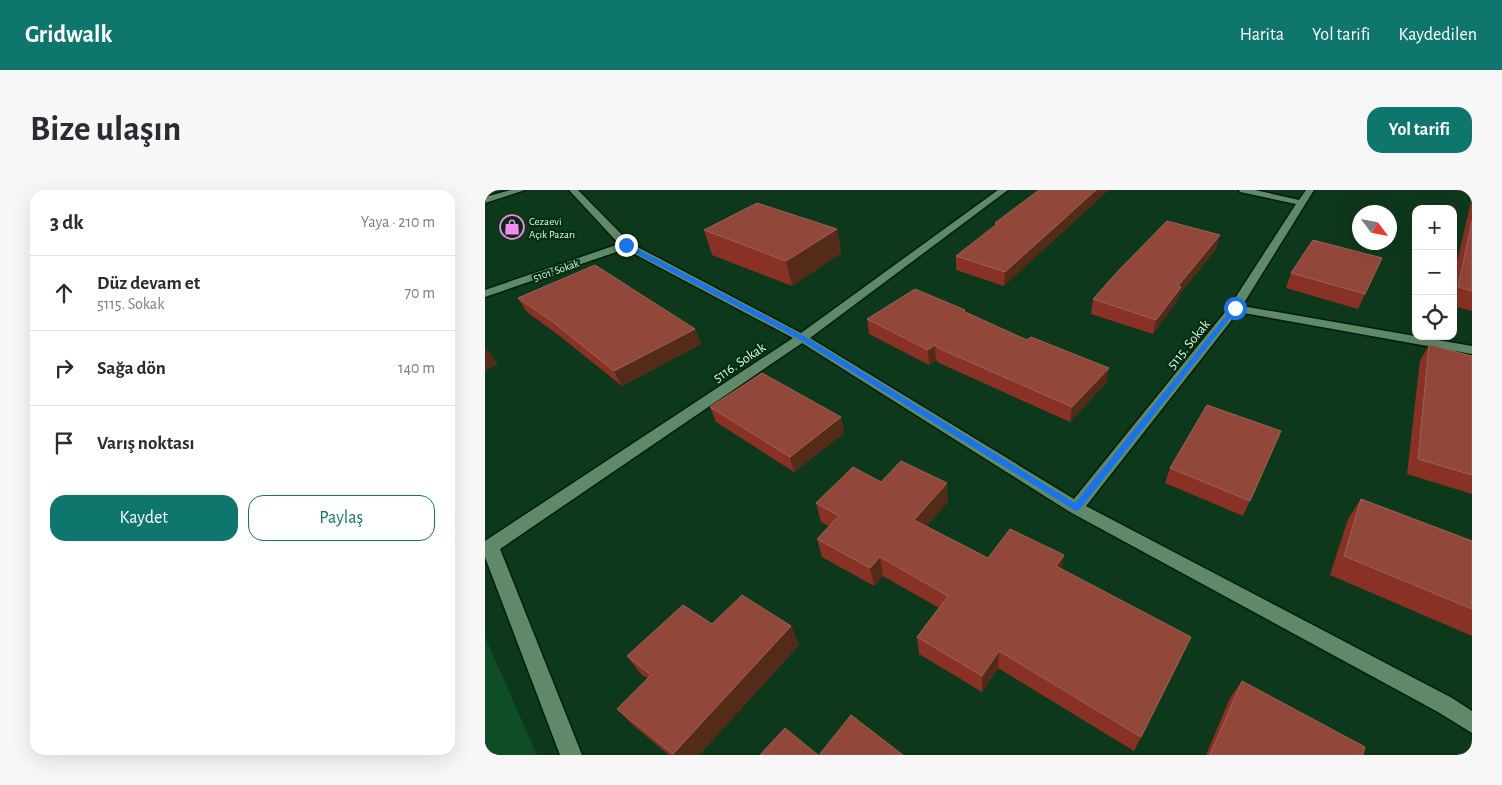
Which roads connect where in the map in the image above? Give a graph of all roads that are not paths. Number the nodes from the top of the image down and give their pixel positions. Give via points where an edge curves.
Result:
1 (521, 190) edge
2 (573, 190) edge
3 (1002, 190) edge
4 (1243, 190) edge
5 (1311, 190) edge
6 (485, 200) edge
7 (1302, 203) junction
8 (626, 245) junction
9 (485, 294) edge
10 (1235, 308) junction
11 (801, 338) junction
12 (1472, 350) edge
13 (1076, 508) junction
14 (488, 549) edge
15 (1445, 705) junction
16 (1472, 715) edge
17 (1472, 723) edge
18 (571, 755) edge

1 - 6 street
2 - 8 street
3 - 11 street, 5116. Sokak
4 - 7 street
5 - 7 street, 5115. Sokak
7 - 10 street, 5115. Sokak
8 - 9 street, 5101. Sokak
8 - 11 street
10 - 12 street
10 - 13 street, 5115. Sokak
11 - 13 street
11 - 14 street, 5116. Sokak
13 - 15 street
14 - 18 street
15 - 16 street
15 - 17 street

